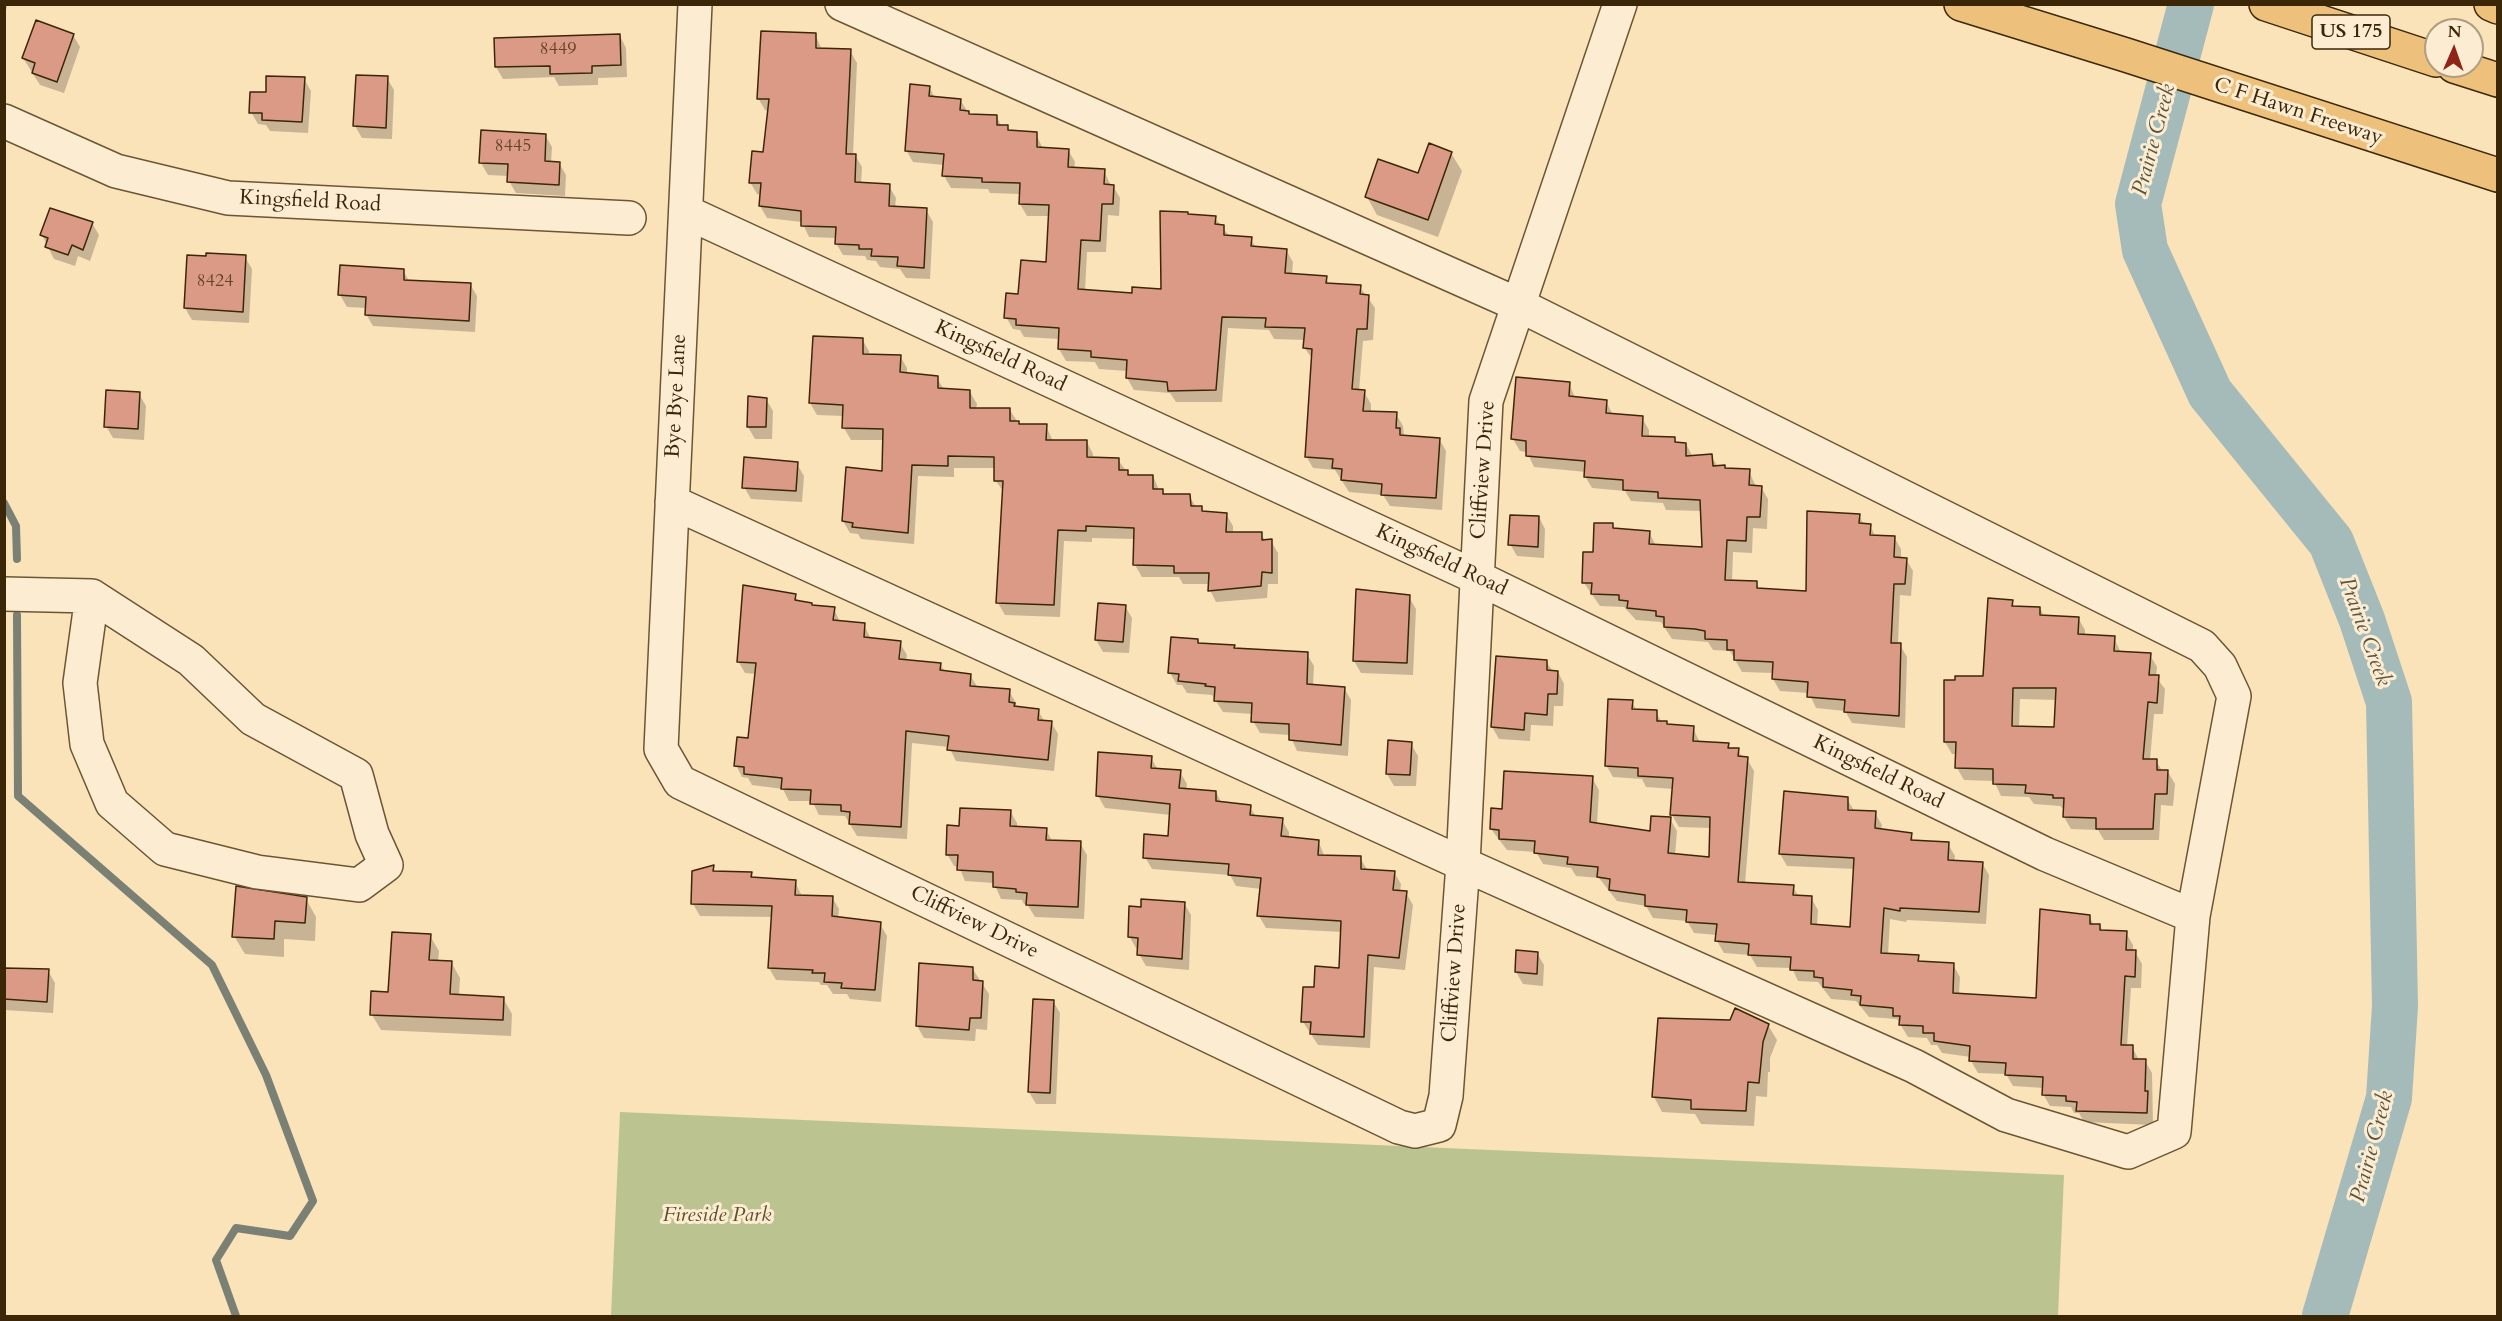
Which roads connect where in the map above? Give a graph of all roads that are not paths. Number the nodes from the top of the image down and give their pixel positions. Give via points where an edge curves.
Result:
1 (695, 4) edge
2 (842, 4) edge
3 (1620, 4) edge
4 (1961, 4) edge
5 (2266, 4) edge
6 (2491, 4) edge
7 (2498, 7) edge
8 (2424, 56) edge
9 (4, 121) edge
10 (2498, 176) edge
11 (686, 212) junction
12 (629, 218) dead end
13 (1519, 305) junction
14 (672, 502) junction
15 (1476, 577) junction
16 (4, 594) edge
17 (92, 596) junction
18 (680, 782) joint
19 (1463, 864) junction
20 (2193, 916) junction

1 - 11 street, Bye Bye Lane
2 - 13 street
3 - 13 street, Cliffview Drive
4 - 10 main road, C F Hawn Freeway
5 - 8 main road, US 175
6 - 7 main road
9 - 12 street, Kingsfield Road via 116,171 228,198
11 - 14 street, Bye Bye Lane
11 - 15 street, Kingsfield Road
13 - 15 street, Cliffview Drive via 1486,401
13 - 20 street via 2202,646 2220,666 2234,696
14 - 18 street, Bye Bye Lane via 661,749
14 - 19 street
15 - 19 street, Cliffview Drive
15 - 20 street, Kingsfield Road via 2045,854
16 - 17 street
17 - 17 street via 80,683 87,744 112,803 165,849 257,872 359,885 386,865 372,834 356,775 253,719 191,660
18 - 19 street, Cliffview Drive via 1399,1128 1415,1131 1439,1125 1443,1112
19 - 20 street via 1892,1056 2006,1115 2128,1152 2174,1132

